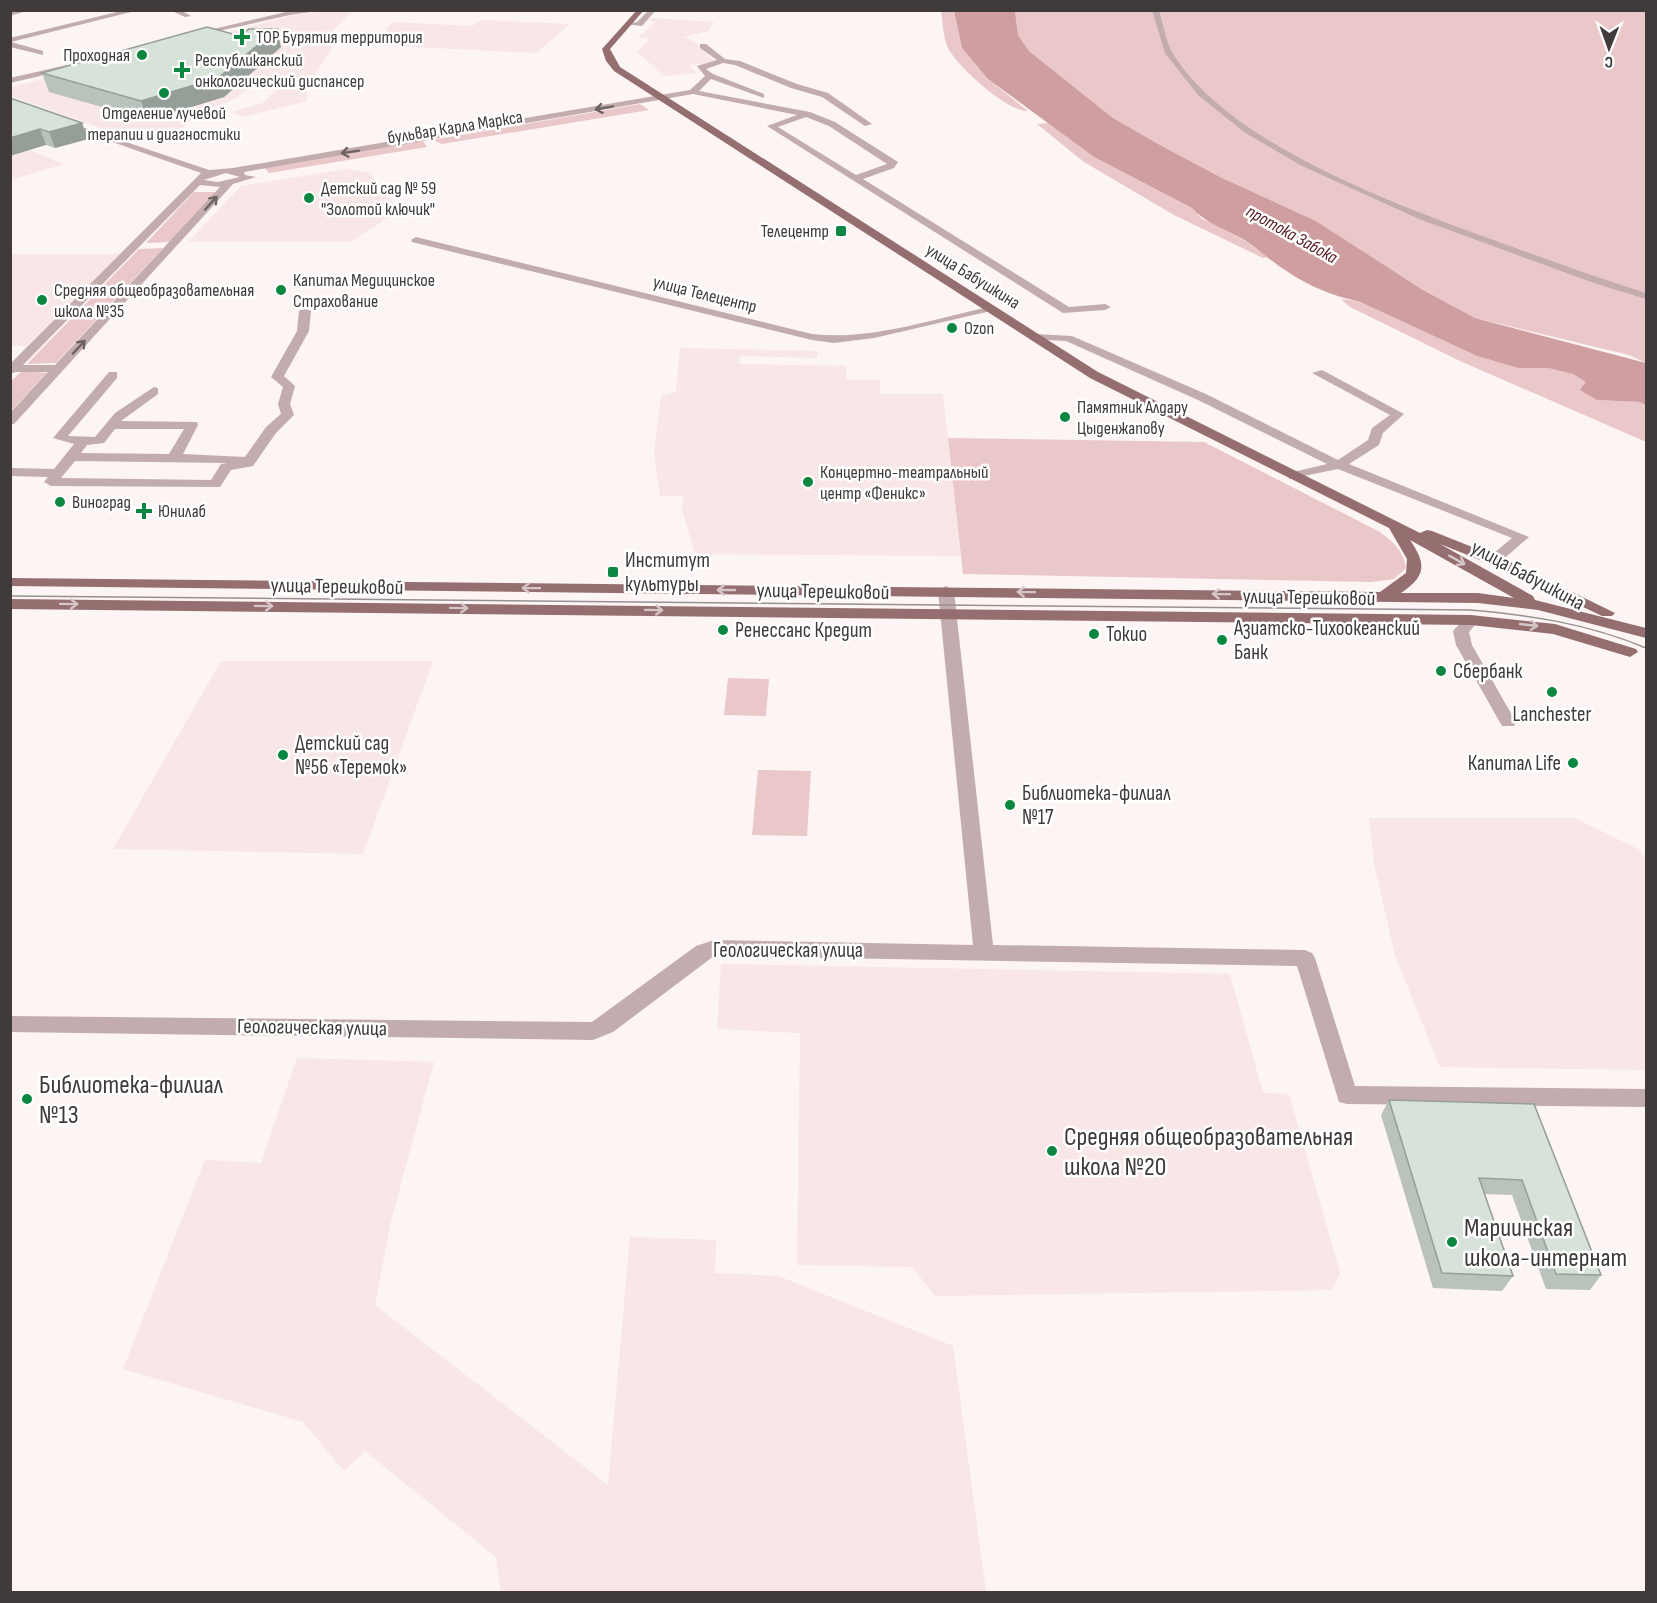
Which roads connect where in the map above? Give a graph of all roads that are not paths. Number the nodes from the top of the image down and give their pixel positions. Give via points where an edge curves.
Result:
1 (24, 10) edge
2 (136, 10) edge
3 (173, 10) edge
4 (321, 10) edge
5 (641, 10) edge
6 (653, 10) edge
7 (1155, 10) edge
8 (289, 12) edge
9 (10, 14) edge
10 (187, 16) dead end
11 (628, 24) junction
12 (209, 31) junction
13 (229, 36) edge
14 (180, 38) edge
15 (10, 42) edge
16 (703, 46) dead end
17 (40, 53) dead end
18 (723, 61) junction
19 (80, 64) edge
20 (710, 76) junction
21 (10, 81) edge
22 (693, 92) junction
23 (662, 98) junction
24 (676, 106) junction
25 (658, 109) dead end
26 (807, 114) junction
27 (54, 119) edge
28 (868, 124) dead end
29 (425, 139) junction
30 (434, 147) dead end
31 (394, 154) dead end
32 (232, 171) junction
33 (209, 173) junction
34 (855, 179) junction
35 (199, 181) junction
36 (235, 181) junction
37 (416, 240) dead end
38 (135, 246) junction
39 (172, 246) junction
40 (1647, 296) edge
41 (1105, 307) dead end
42 (989, 310) junction
43 (305, 311) dead end
44 (1034, 337) junction
45 (59, 369) junction
46 (12, 370) edge
47 (1318, 373) dead end
48 (113, 375) dead end
49 (154, 391) dead end
50 (10, 421) edge
51 (112, 425) junction
52 (83, 442) junction
53 (71, 457) junction
54 (174, 458) junction
55 (228, 463) junction
56 (1339, 465) junction
57 (10, 472) edge
58 (59, 473) junction
59 (1294, 476) junction
60 (1391, 523) junction
61 (1494, 560) junction
62 (1486, 577) junction
63 (10, 582) edge
64 (946, 591) junction
65 (1384, 596) junction
66 (1478, 598) junction
67 (10, 604) edge
68 (1539, 605) junction
69 (950, 613) junction
70 (1466, 620) junction
71 (1647, 633) edge
72 (1630, 652) junction
73 (1647, 660) edge
74 (1508, 722) dead end
75 (984, 951) junction
76 (10, 1024) edge
77 (1647, 1098) edge

1 - 9 street
2 - 15 street
3 - 10 street
4 - 8 street
5 - 11 main road, улица Бабушкина
6 - 11 street via 639,24
7 - 40 street via 1156,30 1200,92 1240,126 1296,161 1444,226
8 - 12 street
11 - 23 main road, улица Бабушкина via 606,53 617,69
12 - 13 street
12 - 14 street
15 - 17 street
16 - 18 street
18 - 20 street via 700,68
18 - 28 street via 825,95
19 - 21 street
20 - 22 street
20 - 26 street
22 - 23 street, бульвар Карла Маркса
22 - 26 street
23 - 24 main road, улица Бабушкина
23 -> 29 street, бульвар Карла Маркса
24 - 25 street
24 - 42 main road, улица Бабушкина
26 - 34 street via 771,126
26 - 34 street via 853,135 893,162
27 - 33 street
29 - 30 street
29 -> 32 street, бульвар Карла Маркса
31 - 36 street, бульвар Карла Маркса
32 - 33 street, бульвар Карла Маркса
32 - 36 street via 240,173
33 - 35 street
34 - 41 street via 1067,311
35 - 36 street, бульвар Карла Маркса via 210,185
35 - 38 street
39 -> 36 street
37 - 42 street, улица Телецентр via 834,340
38 - 39 street
38 - 46 street
45 -> 39 street
42 - 44 main road, улица Бабушкина
43 - 55 street via 303,331 277,377 289,386 284,404 288,415 271,430 252,459
44 - 56 street via 1068,338 1202,397
44 - 59 main road, улица Бабушкина via 1123,392
45 - 46 street
45 - 50 street
47 - 56 street via 1398,414 1377,431 1374,442
48 - 52 street via 59,438
49 - 51 street
51 - 52 street via 99,440
51 - 54 street via 192,424
52 - 53 street
53 - 54 street
53 - 58 street
54 - 55 street
55 - 58 street via 215,484 51,482
56 - 59 street
56 - 61 street via 1522,537
57 - 58 street
59 - 60 main road, улица Бабушкина
60 - 61 main road, улица Бабушкина
60 -> 62 main road, улица Бабушкина
60 - 65 main road via 1409,547 1416,567 1411,579
61 - 62 main road
61 - 71 main road, улица Бабушкина
62 - 66 main road
62 - 68 main road, улица Бабушкина
64 -> 63 main road, улица Терешковой
65 -> 64 main road, улица Терешковой
64 - 69 street
65 - 66 main road, улица Терешковой
66 - 68 main road, улица Терешковой
66 - 70 main road
67 -> 69 main road, улица Терешковой
68 - 71 main road
68 - 72 main road, улица Бабушкина
69 - 70 main road, улица Терешковой
69 - 75 street
70 -> 72 main road, улица Терешковой via 1555,629
70 - 74 street via 1461,631 1464,645
72 - 73 main road, улица Бабушкина
75 - 76 street, Геологическая улица via 708,948 606,1026 593,1031
75 - 77 street, Геологическая улица via 1305,958 1347,1095

